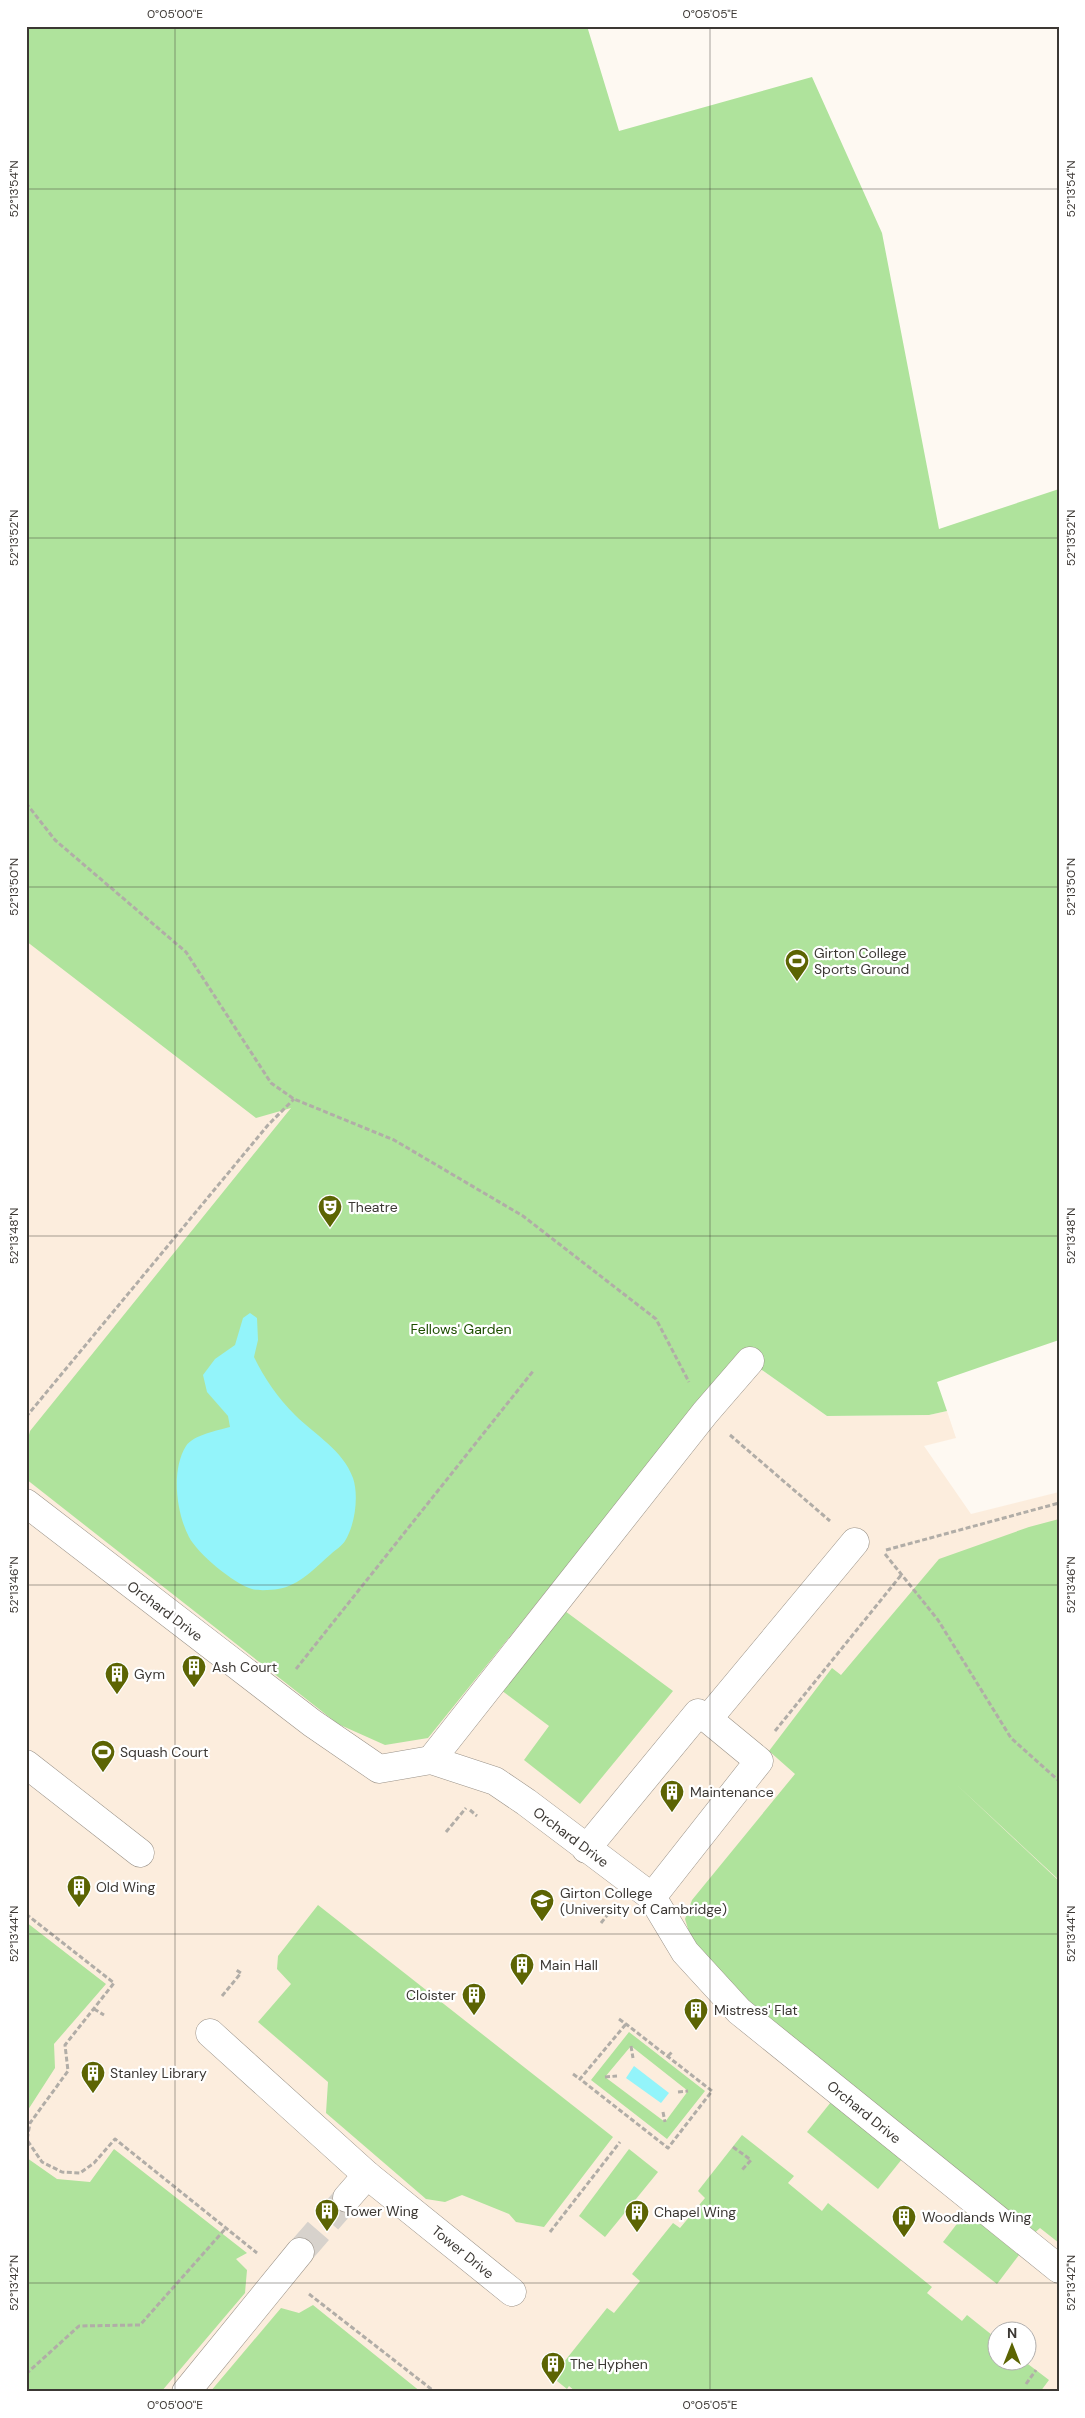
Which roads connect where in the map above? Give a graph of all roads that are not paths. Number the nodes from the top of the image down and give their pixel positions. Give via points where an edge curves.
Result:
1 (750, 1361) dead end
2 (29, 1512) edge
3 (855, 1542) road end
4 (708, 1719) junction
5 (431, 1760) junction
6 (26, 1764) edge
7 (586, 1849) junction
8 (140, 1853) dead end
9 (652, 1897) junction
10 (210, 2033) dead end
11 (367, 2175) junction
12 (347, 2198) tunnel mouth
13 (300, 2252) tunnel mouth
14 (1059, 2269) edge
15 (512, 2292) dead end
16 (186, 2392) edge

1 - 5 lane via 705,1413
2 - 5 lane, Orchard Drive via 312,1723 379,1769
3 - 4 lane
4 - 7 lane via 698,1713
4 - 9 lane via 759,1761
5 - 7 lane, Orchard Drive via 495,1781
6 - 8 lane
7 - 9 lane, Orchard Drive
9 - 14 lane, Orchard Drive via 685,1952 739,2011
10 - 11 lane, Tower Drive
11 - 12 lane
11 - 15 lane, Tower Drive
13 - 16 lane

